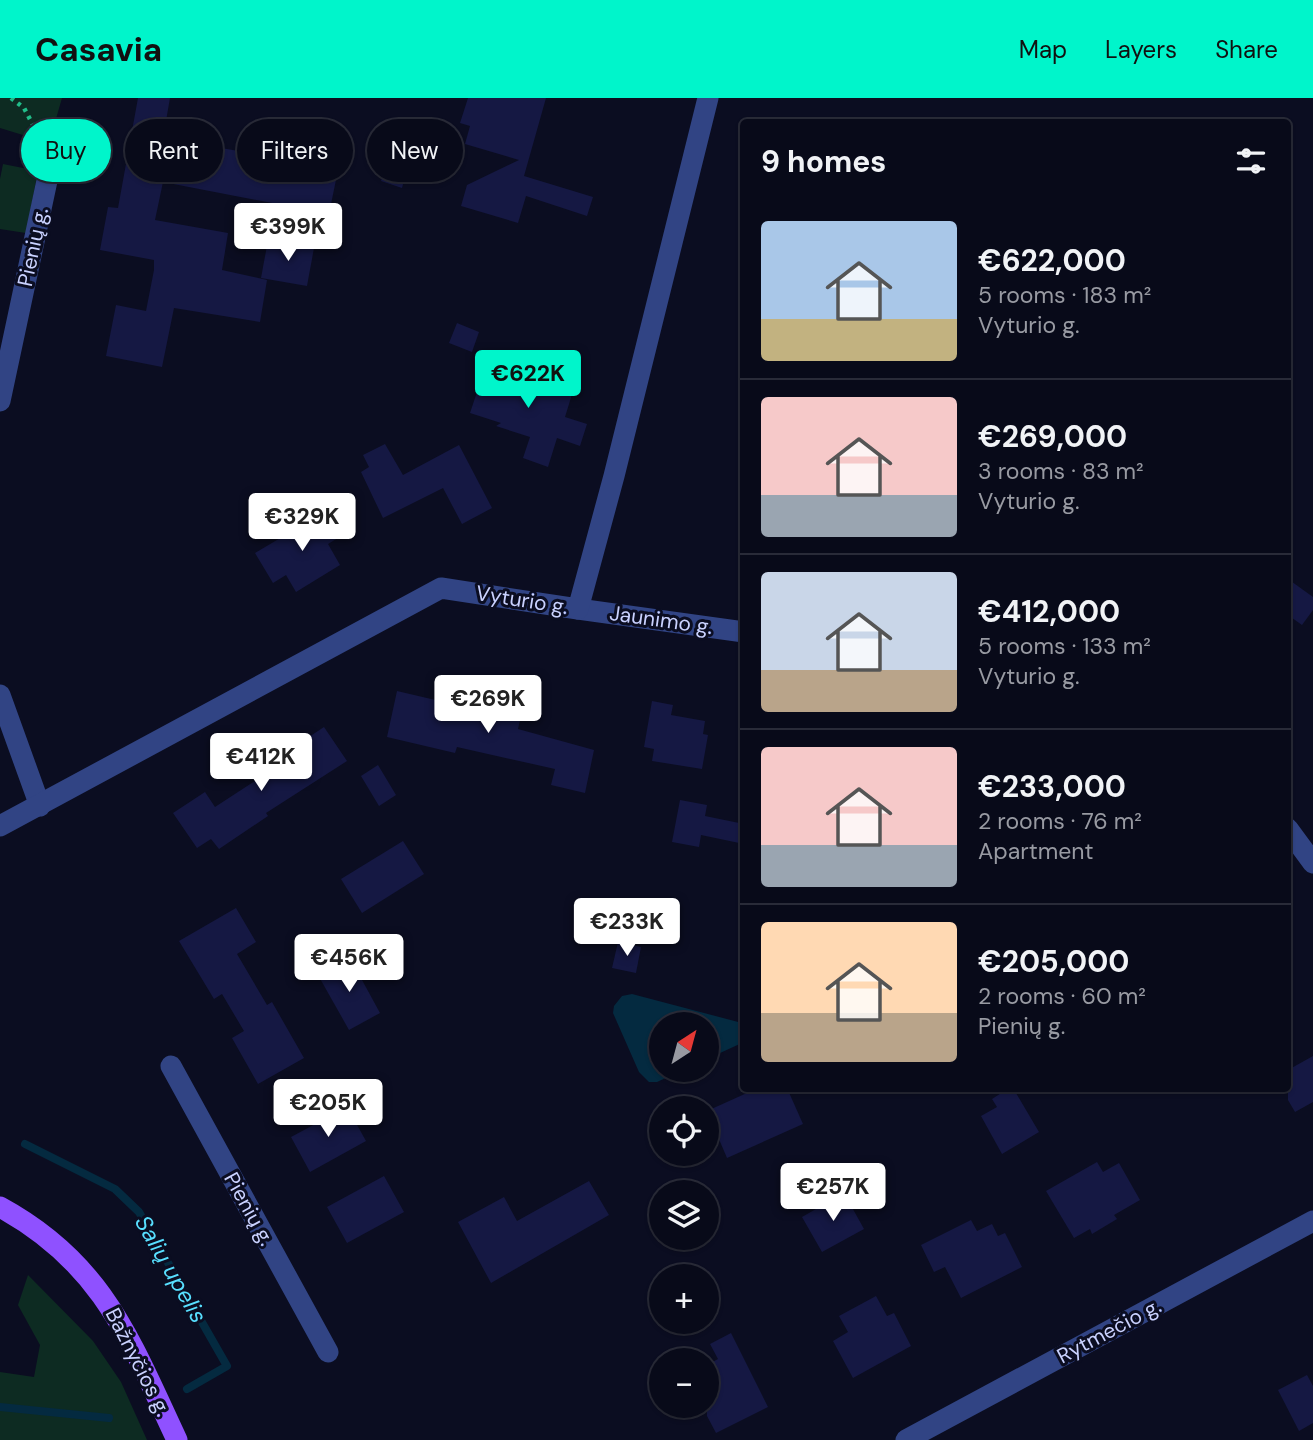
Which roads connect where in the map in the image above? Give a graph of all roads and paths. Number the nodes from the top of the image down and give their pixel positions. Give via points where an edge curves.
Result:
1 (11, 98) edge
2 (708, 98) edge
3 (29, 119) edge
4 (47, 182) edge
5 (0, 401) edge
6 (578, 609) junction
7 (740, 631) edge
8 (0, 695) edge
9 (40, 806) junction
10 (0, 826) edge
11 (1291, 833) edge
12 (1313, 863) edge
13 (171, 1066) dead end
14 (0, 1207) edge
15 (1313, 1221) edge
16 (328, 1352) dead end
17 (177, 1440) edge
18 (906, 1440) edge

1 - 3 path
2 - 6 street, Vyturio g.
4 - 5 street, Pienių g.
6 - 7 street, Jaunimo g.
6 - 9 street, Vyturio g. via 441,588
8 - 9 street
9 - 10 street, Vyturio g.
11 - 12 street
13 - 16 street, Pienių g.
14 - 17 main road, Bažnyčios g. via 42,1234 88,1276 125,1328
15 - 18 street, Rytmečio g.

